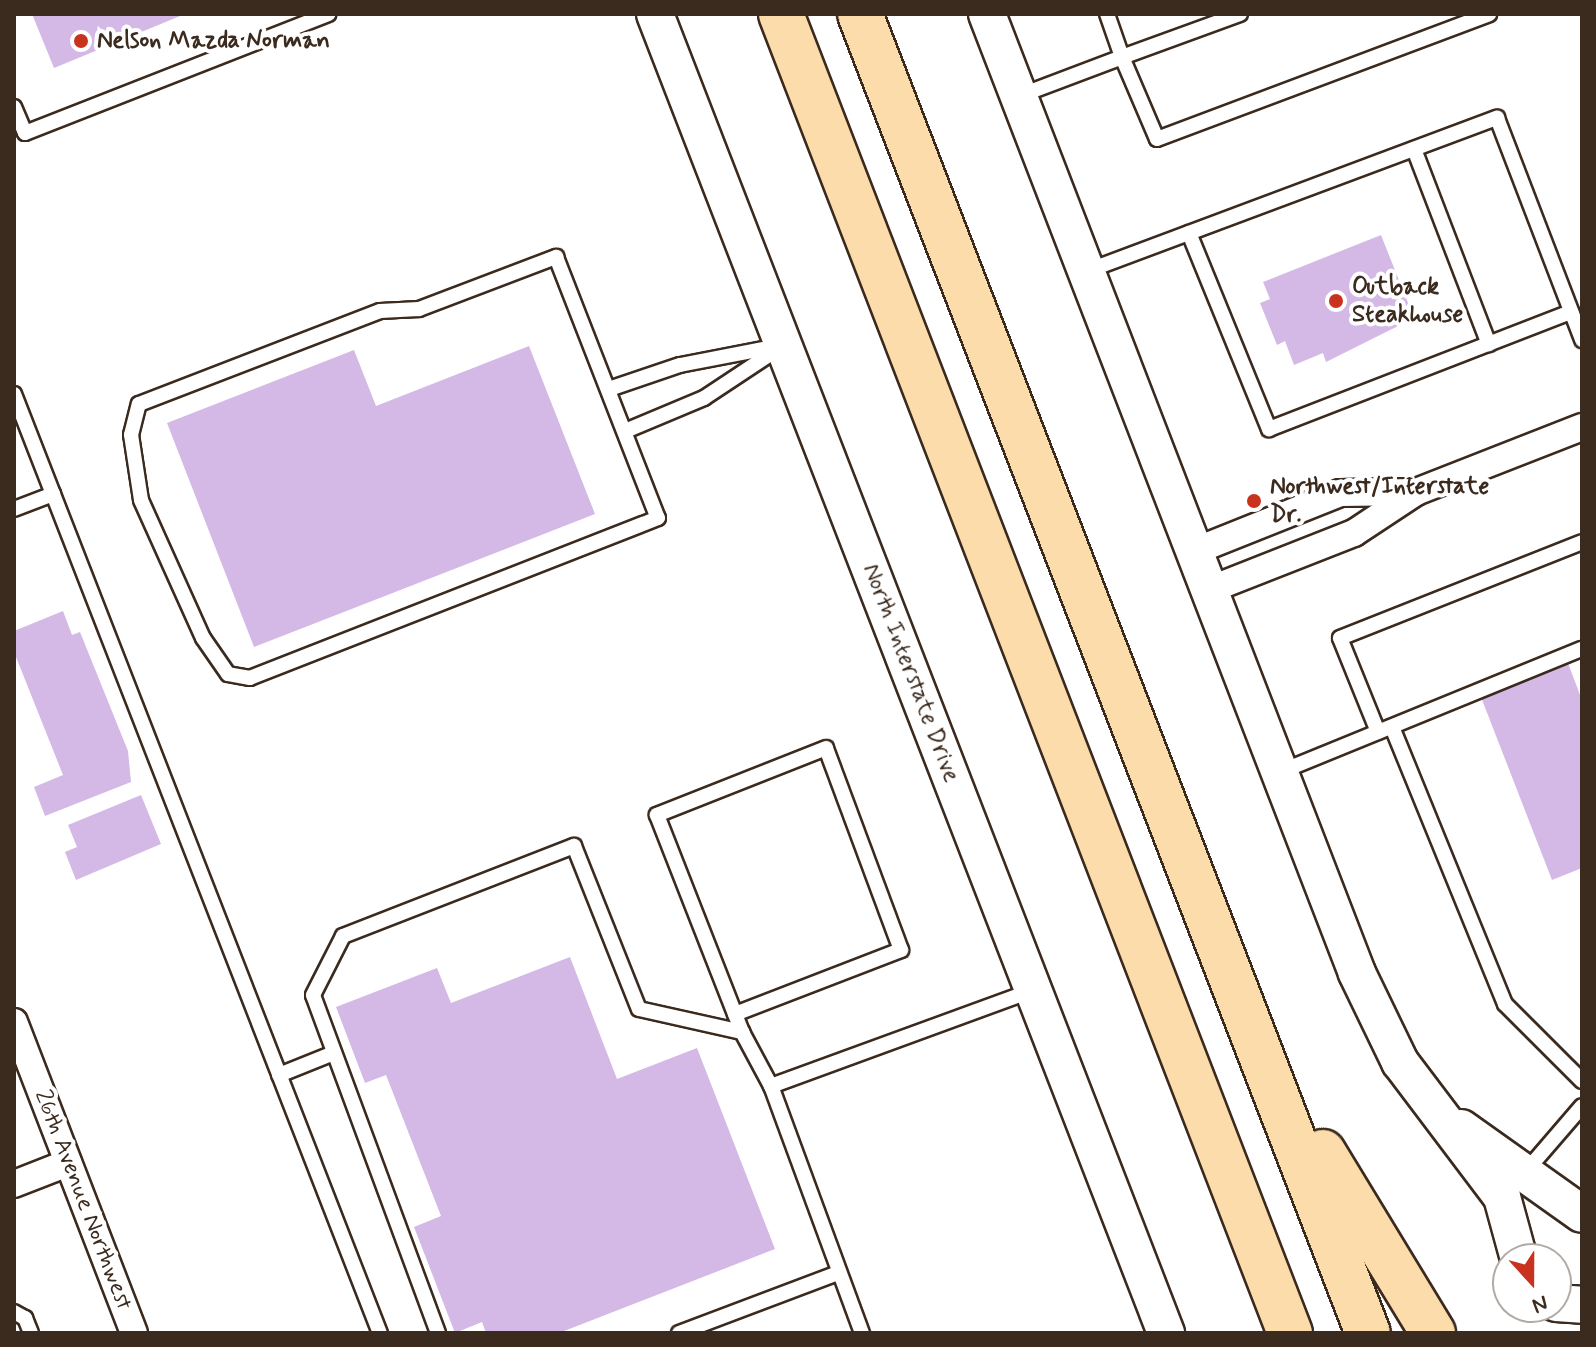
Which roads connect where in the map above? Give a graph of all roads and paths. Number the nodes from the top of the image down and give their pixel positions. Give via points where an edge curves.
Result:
1 (328, 14) edge
2 (655, 14) edge
3 (781, 14) edge
4 (860, 14) edge
5 (987, 14) edge
6 (1107, 14) edge
7 (1240, 14) edge
8 (1489, 14) edge
9 (1211, 19) edge
10 (1122, 57) junction
11 (1019, 96) junction
12 (14, 107) edge
13 (1414, 149) junction
14 (1189, 233) junction
15 (1087, 271) junction
16 (1571, 312) junction
17 (1582, 340) edge
18 (1489, 344) junction
19 (784, 345) junction
20 (609, 389) junction
21 (14, 394) edge
22 (1582, 427) edge
23 (625, 431) junction
24 (1416, 492) junction
25 (53, 494) junction
26 (14, 509) edge
27 (1582, 542) edge
28 (1195, 551) junction
29 (1209, 590) junction
30 (1582, 649) edge
31 (1385, 730) junction
32 (1280, 772) junction
33 (1231, 981) junction
34 (1033, 989) junction
35 (735, 1014) junction
36 (14, 1022) edge
37 (742, 1032) junction
38 (334, 1053) junction
39 (279, 1075) junction
40 (1582, 1081) edge
41 (771, 1086) junction
42 (1582, 1106) edge
43 (1446, 1118) junction
44 (68, 1163) junction
45 (1527, 1170) junction
46 (14, 1184) edge
47 (1582, 1214) edge
48 (1515, 1243) edge
49 (838, 1273) junction
50 (14, 1312) edge
51 (31, 1333) edge
52 (134, 1333) edge
53 (380, 1333) edge
54 (438, 1333) edge
55 (679, 1333) edge
56 (862, 1333) edge
57 (1166, 1333) edge
58 (1290, 1333) edge
59 (1368, 1333) edge
60 (1433, 1333) edge

1 - 12 lane via 25,133
2 - 19 main road, North Interstate Drive
3 - 58 highway
4 - 33 highway
5 - 11 main road
6 - 10 lane
7 - 9 lane
8 - 10 lane via 1157,139
9 - 10 lane
10 - 11 lane
11 - 15 main road
13 - 14 lane
13 - 16 lane via 1497,118
13 - 18 lane
14 - 15 lane
14 - 18 lane via 1269,429
15 - 28 main road
16 - 17 lane
16 - 18 lane
19 - 20 lane via 680,365
19 - 23 lane via 704,398
19 - 34 main road, North Interstate Drive
20 - 23 lane
20 - 23 lane via 556,257 419,309 380,311 139,404 131,435 141,500 203,638 228,674 250,678 658,518
21 - 25 lane
22 - 24 street
24 - 28 street via 1340,493
24 - 29 street via 1354,533
25 - 26 lane
25 - 39 lane
27 - 31 lane via 1340,638
28 - 29 main road
29 - 32 main road
30 - 31 lane
31 - 32 lane
31 - 40 lane via 1505,1004
32 - 43 main road via 1383,1033 1418,1089
33 - 59 highway
33 - 60 highway via 1357,1215
34 - 41 lane
34 - 57 main road, North Interstate Drive
35 - 35 lane via 657,815 826,748 901,950
35 - 37 lane
36 - 44 street, 26th Avenue Northwest
37 - 38 lane via 639,1009 574,846 343,936 313,995
37 - 41 lane
38 - 39 lane
38 - 54 lane
39 - 53 lane
41 - 49 lane
42 - 45 lane
43 - 45 main road
43 - 48 main road via 1502,1197
44 - 46 street
44 - 52 street, 26th Avenue Northwest
45 - 47 main road
49 - 55 lane
49 - 56 lane
50 - 51 lane via 25,1318

